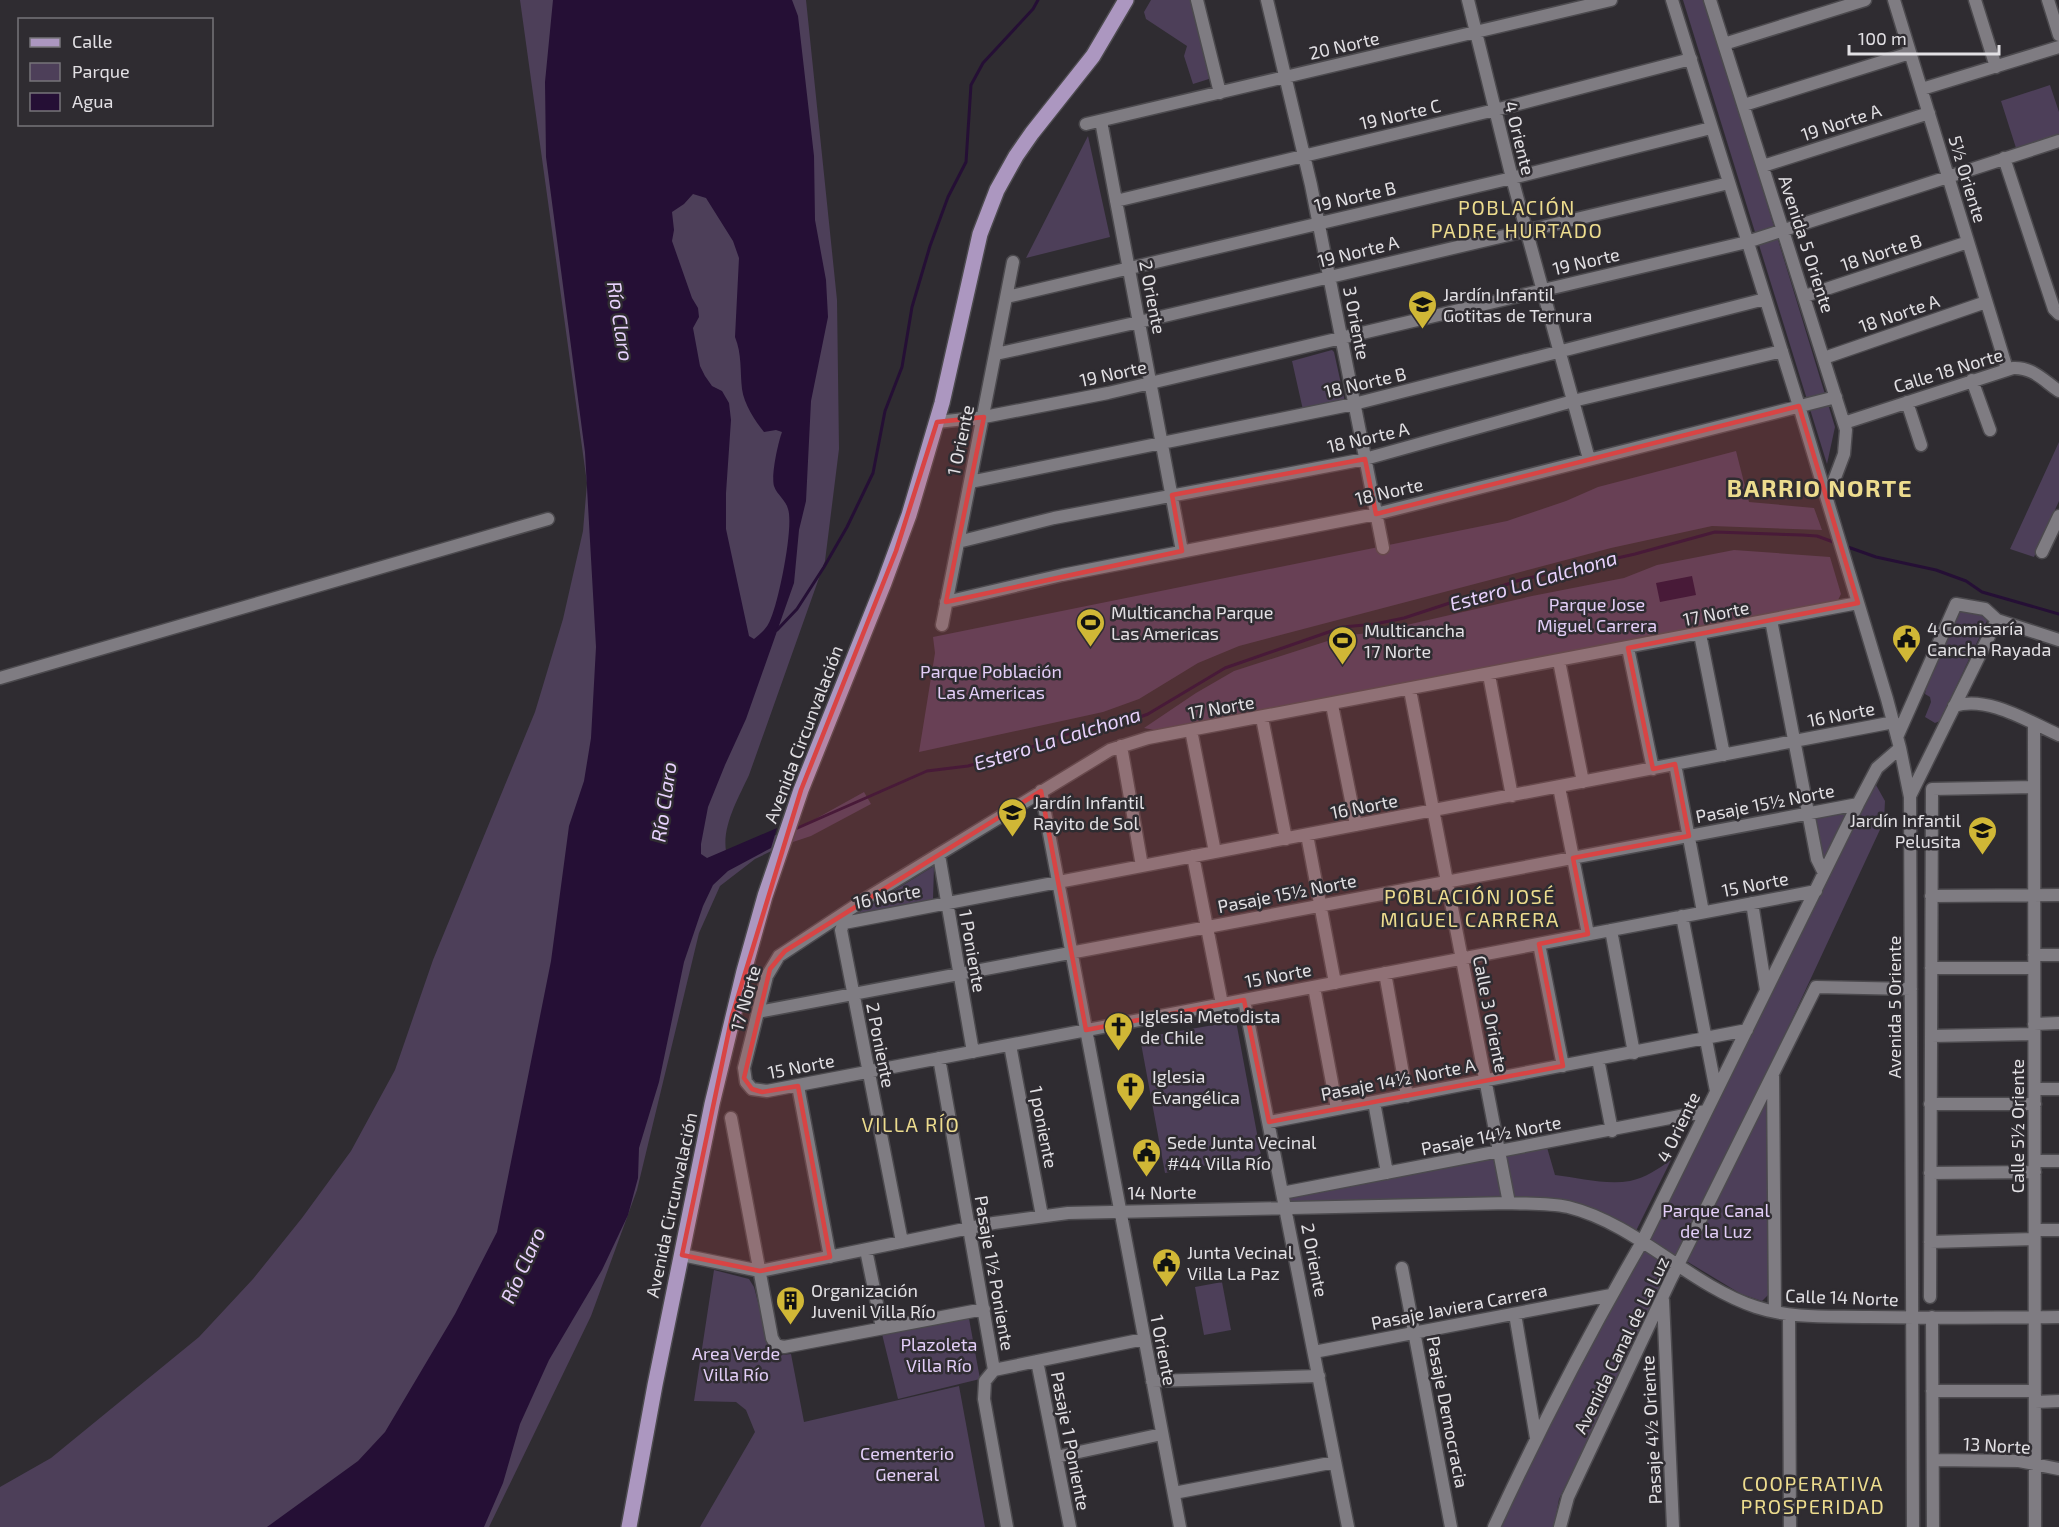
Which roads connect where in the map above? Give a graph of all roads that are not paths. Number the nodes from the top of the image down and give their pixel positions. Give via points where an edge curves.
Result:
1 (1126, 0) edge
2 (1197, 0) edge
3 (1267, 0) edge
4 (1468, 0) edge
5 (1611, 0) edge
6 (1672, 0) edge
7 (1710, 0) edge
8 (1865, 0) edge
9 (1894, 0) edge
10 (1975, 0) edge
11 (2048, 0) edge
12 (1476, 32) junction
13 (2059, 35) edge
14 (1724, 44) junction
15 (2059, 47) edge
16 (1911, 53) junction
17 (1691, 59) junction
18 (1996, 67) junction
19 (1285, 77) junction
20 (1922, 89) junction
21 (1220, 93) junction
22 (1744, 105) junction
23 (1495, 110) junction
24 (1929, 113) junction
25 (1101, 121) junction
26 (1086, 124) dead end
27 (1712, 128) junction
28 (2059, 141) edge
29 (1304, 155) junction
30 (2004, 158) junction
31 (1763, 166) junction
32 (1948, 176) junction
33 (1512, 178) junction
34 (1728, 183) junction
35 (1116, 201) junction
36 (1319, 223) junction
37 (1526, 230) junction
38 (1784, 230) junction
39 (1747, 242) junction
40 (1968, 242) junction
41 (1013, 262) dead end
42 (1129, 268) junction
43 (1329, 277) junction
44 (1542, 290) junction
45 (1805, 296) junction
46 (1007, 297) junction
47 (1765, 299) junction
48 (1986, 302) junction
49 (2059, 314) edge
50 (1139, 322) junction
51 (1341, 338) junction
52 (1782, 351) junction
53 (1559, 352) junction
54 (996, 354) junction
55 (1824, 358) junction
56 (2007, 369) junction
57 (1972, 380) junction
58 (1151, 383) junction
59 (2059, 391) edge
60 (1836, 396) junction
61 (1573, 401) junction
62 (1907, 402) junction
63 (1354, 404) junction
64 (1799, 406) junction
65 (984, 417) junction
66 (937, 422) junction
67 (1844, 423) junction
68 (1990, 430) dead end
69 (1162, 444) junction
70 (1922, 445) dead end
71 (1365, 459) junction
72 (1589, 459) junction
73 (970, 482) junction
74 (1172, 495) junction
75 (1827, 499) junction
76 (1376, 514) junction
77 (2059, 516) edge
78 (548, 519) dead end
79 (958, 542) junction
80 (1383, 548) dead end
81 (1182, 551) junction
82 (2042, 552) dead end
83 (946, 602) junction
84 (1858, 603) junction
85 (1772, 620) junction
86 (1997, 620) junction
87 (942, 625) dead end
88 (1700, 634) junction
89 (2059, 640) edge
90 (1629, 648) junction
91 (1558, 661) junction
92 (1489, 675) junction
93 (0, 678) edge
94 (1410, 690) junction
95 (1332, 705) junction
96 (1954, 706) junction
97 (1262, 718) junction
98 (1894, 722) junction
99 (2034, 724) junction
100 (1191, 730) junction
101 (2059, 735) edge
102 (1794, 741) junction
103 (1898, 742) junction
104 (1121, 746) junction
105 (1724, 755) junction
106 (1675, 764) junction
107 (1653, 769) junction
108 (1583, 782) junction
109 (1558, 787) junction
110 (2034, 788) junction
111 (1041, 791) junction
112 (1512, 796) junction
113 (1910, 797) junction
114 (1858, 804) junction
115 (1434, 811) junction
116 (1808, 813) junction
117 (1356, 825) junction
118 (1307, 835) junction
119 (1689, 836) junction
120 (1286, 839) junction
121 (1215, 852) junction
122 (939, 855) junction
123 (1193, 856) junction
124 (1573, 858) junction
125 (1142, 866) junction
126 (1824, 873) junction
127 (1447, 881) junction
128 (1058, 882) junction
129 (1815, 891) junction
130 (2034, 895) junction
131 (2059, 895) edge
132 (1931, 896) junction
133 (946, 903) junction
134 (1752, 903) junction
135 (1320, 905) junction
136 (1703, 912) junction
137 (1682, 916) junction
138 (842, 925) joint
139 (1207, 927) junction
140 (1611, 930) junction
141 (1588, 934) junction
142 (1539, 944) junction
143 (1071, 952) junction
144 (2034, 955) junction
145 (2059, 955) edge
146 (1462, 958) junction
147 (1931, 968) junction
148 (2034, 968) junction
149 (1385, 973) junction
150 (959, 974) junction
151 (1335, 983) junction
152 (1314, 987) junction
153 (1911, 989) junction
154 (1766, 990) junction
155 (853, 994) junction
156 (1244, 1000) junction
157 (1222, 1004) junction
158 (758, 1012) junction
159 (2059, 1023) edge
160 (2034, 1029) junction
161 (1086, 1030) junction
162 (1747, 1030) junction
163 (1931, 1036) junction
164 (1706, 1039) junction
165 (1010, 1045) junction
166 (973, 1052) junction
167 (1634, 1053) junction
168 (939, 1058) junction
169 (1598, 1059) junction
170 (1563, 1066) junction
171 (868, 1072) junction
172 (1773, 1072) junction
173 (1486, 1081) junction
174 (748, 1086) joint
175 (798, 1086) junction
176 (2035, 1089) junction
177 (2059, 1089) edge
178 (1716, 1091) junction
179 (1407, 1096) junction
180 (1374, 1102) junction
181 (1930, 1104) junction
182 (2035, 1104) junction
183 (1337, 1109) junction
184 (1706, 1111) junction
185 (731, 1118) dead end
186 (1269, 1122) junction
187 (1612, 1131) junction
188 (1499, 1152) junction
189 (2059, 1161) edge
190 (2035, 1167) junction
191 (1387, 1173) junction
192 (1930, 1173) junction
193 (1282, 1193) junction
194 (1509, 1203) junction
195 (1286, 1208) junction
196 (1119, 1211) junction
197 (1042, 1216) junction
198 (969, 1228) junction
199 (2059, 1230) edge
200 (2034, 1234) junction
201 (902, 1242) junction
202 (1642, 1242) junction
203 (1930, 1242) junction
204 (866, 1250) junction
205 (682, 1256) junction
206 (830, 1257) junction
207 (1678, 1266) junction
208 (1402, 1268) dead end
209 (760, 1271) junction
210 (1611, 1295) junction
211 (1663, 1296) junction
212 (1930, 1297) dead end
213 (984, 1309) junction
214 (1775, 1312) junction
215 (1515, 1314) junction
216 (1789, 1315) junction
217 (1913, 1317) junction
218 (1932, 1317) junction
219 (2035, 1317) junction
220 (2059, 1317) edge
221 (882, 1328) junction
222 (1414, 1333) junction
223 (1144, 1339) junction
224 (1314, 1352) junction
225 (1037, 1361) junction
226 (994, 1370) junction
227 (1319, 1376) junction
228 (1152, 1381) junction
229 (1932, 1391) junction
230 (2035, 1397) junction
231 (2059, 1401) edge
232 (1162, 1434) junction
233 (1536, 1438) junction
234 (1056, 1457) junction
235 (1933, 1460) junction
236 (1335, 1461) junction
237 (2035, 1465) junction
238 (2059, 1469) edge
239 (1174, 1493) junction
240 (629, 1527) edge
241 (1007, 1527) edge
242 (1070, 1527) edge
243 (1180, 1527) edge
244 (1348, 1527) edge
245 (1451, 1527) edge
246 (1494, 1527) edge
247 (1560, 1527) edge
248 (1673, 1527) edge
249 (1790, 1527) edge
250 (1913, 1527) edge
251 (1933, 1527) edge
252 (2035, 1527) edge

1 - 66 main road, Avenida Circunvalación via 1105,38 1032,133 997,190 975,249
2 - 21 street
3 - 19 street, 3 Oriente
4 - 12 street, 4 Oriente
5 - 12 street, 20 Norte
6 - 17 street, Avenida 5 Oriente
7 - 14 street, Avenida 5 Oriente
8 - 14 street
9 - 16 street, 5½ Oriente
10 - 18 street
11 - 13 street
12 - 19 street, 20 Norte
12 - 23 street, 4 Oriente
14 - 22 street, Avenida 5 Oriente
15 - 18 street
16 - 20 street, 5½ Oriente
16 - 22 street
17 - 23 street, 19 Norte C
17 - 27 street, Avenida 5 Oriente
18 - 20 street
19 - 21 street, 20 Norte
19 - 29 street, 3 Oriente
20 - 24 street, 5½ Oriente
21 - 25 street, 20 Norte
22 - 31 street, Avenida 5 Oriente
23 - 29 street, 19 Norte C
23 - 33 street, 4 Oriente
24 - 31 street, 19 Norte A
24 - 32 street, 5½ Oriente
25 - 26 street, 20 Norte
25 - 35 street, 2 Oriente
27 - 33 street, 19 Norte B
27 - 34 street, Avenida 5 Oriente
28 - 30 street, 19 Norte
29 - 35 street, 19 Norte C
29 - 36 street, 3 Oriente
30 - 32 street, 19 Norte
30 - 49 street via 2054,309
31 - 38 street, Avenida 5 Oriente
32 - 38 street, 19 Norte
32 - 40 street, 5½ Oriente
33 - 36 street, 19 Norte B
33 - 37 street, 4 Oriente
34 - 37 street, 19 Norte A
34 - 39 street, Avenida 5 Oriente
35 - 42 street, 2 Oriente
36 - 42 street, 19 Norte B
36 - 43 street, 3 Oriente
37 - 43 street, 19 Norte A
37 - 44 street, 4 Oriente
38 - 39 street, 19 Norte
38 - 45 street, Avenida 5 Oriente
39 - 44 street, 19 Norte
39 - 47 street, Avenida 5 Oriente
40 - 45 street, 18 Norte B
40 - 48 street, 5½ Oriente
41 - 46 street, 1 Oriente
42 - 46 street, 19 Norte B
42 - 50 street, 2 Oriente
43 - 50 street, 19 Norte A
43 - 51 street, 3 Oriente
44 - 51 street, 19 Norte
44 - 53 street, 4 Oriente
45 - 55 street, Avenida 5 Oriente
46 - 54 street, 1 Oriente
47 - 52 street, Avenida 5 Oriente
47 - 53 street, 18 Norte B
48 - 55 street, 18 Norte A
48 - 56 street, 5½ Oriente
50 - 54 street, 19 Norte A
50 - 58 street, 2 Oriente
51 - 58 street, 19 Norte
51 - 63 street, 3 Oriente
52 - 61 street, 18 Norte A
52 - 64 street, Avenida 5 Oriente
53 - 61 street, 4 Oriente
53 - 63 street, 18 Norte B
54 - 65 street, 1 Oriente
55 - 60 street, Avenida 5 Oriente
56 - 57 street, Calle 18 Norte
56 - 59 street, Calle 18 Norte via 2029,370
57 - 62 street, Calle 18 Norte
57 - 68 street
58 - 65 street, 19 Norte
58 - 69 street, 2 Oriente
60 - 64 street, 18 Norte
60 - 67 street, Avenida 5 Oriente
61 - 71 street, 18 Norte A
61 - 72 street, 4 Oriente
62 - 67 street, Calle 18 Norte
62 - 70 street
63 - 69 street, 18 Norte B
63 - 71 street, 3 Oriente
64 - 72 street, 18 Norte
64 - 75 street, Avenida 5 Oriente
65 - 66 street, 19 Norte
65 - 73 street, 1 Oriente
66 - 205 main road, Avenida Circunvalación via 896,551 801,790 753,937 724,1049
67 - 75 street, Avenida 5 Oriente via 1844,454
69 - 73 street, 18 Norte B
69 - 74 street, 2 Oriente
71 - 74 street, 18 Norte A
71 - 76 street, 3 Oriente
72 - 76 street, 18 Norte
73 - 79 street, 1 Oriente
74 - 79 street, 18 Norte A via 1044,520
74 - 81 street, 2 Oriente
75 - 84 street, Avenida 5 Oriente
76 - 80 street, 3 Oriente
76 - 81 street, 18 Norte
77 - 82 street
78 - 93 street
79 - 83 street, 1 Oriente
81 - 83 street, 18 Norte
83 - 87 street, 1 Oriente
84 - 85 street, 17 Norte
84 - 98 street, Avenida 5 Oriente
85 - 88 street, 17 Norte
85 - 102 street
86 - 89 street
86 - 96 street
86 - 103 street via 1984,609 1959,603 1953,607
88 - 90 street, 17 Norte
88 - 105 street
90 - 91 street, 17 Norte
90 - 107 street
91 - 92 street, 17 Norte
91 - 108 street
92 - 94 street, 17 Norte
92 - 112 street
94 - 95 street, 17 Norte
94 - 115 street, Calle 3 Oriente
95 - 97 street, 17 Norte
95 - 117 street
96 - 99 street via 1992,707
96 - 113 street
97 - 100 street, 17 Norte
97 - 120 street
98 - 102 street, 16 Norte
98 - 103 street, Avenida 5 Oriente
99 - 101 street
99 - 110 street, Calle 5½ Oriente
100 - 104 street, 17 Norte
100 - 121 street
102 - 105 street, 16 Norte
102 - 116 street
103 - 113 street, Avenida 5 Oriente
103 - 114 street, 4 Oriente via 1877,768
104 - 111 street, 17 Norte
104 - 125 street
105 - 106 street, 16 Norte
106 - 107 street, 16 Norte
106 - 119 street
107 - 108 street, 16 Norte
108 - 109 street, 16 Norte
109 - 112 street, 16 Norte
109 - 124 street
110 - 130 street, Calle 5½ Oriente
110 - 132 street via 1932,789
111 - 122 street, 17 Norte
111 - 128 street, 1 Oriente
112 - 115 street, 16 Norte
113 - 153 street, Avenida 5 Oriente
114 - 116 street, Pasaje 15½ Norte
114 - 126 street, 4 Oriente
115 - 117 street, 16 Norte
115 - 127 street, Calle 3 Oriente
116 - 119 street, Pasaje 15½ Norte
116 - 126 street via 1816,859
117 - 118 street, 16 Norte
118 - 120 street, 16 Norte
118 - 135 street
119 - 124 street, Pasaje 15½ Norte
119 - 136 street
120 - 121 street, 16 Norte
121 - 123 street, 16 Norte
122 - 133 street, 1 Poniente
122 - 158 street, 17 Norte via 779,956 770,969
123 - 125 street, 16 Norte
123 - 139 street
124 - 127 street, Pasaje 15½ Norte
124 - 141 street
125 - 128 street, 16 Norte
126 - 129 street, 4 Oriente
127 - 135 street, Pasaje 15½ Norte
127 - 146 street, Calle 3 Oriente
128 - 133 street, 16 Norte
128 - 143 street, 1 Oriente
129 - 134 street, 15 Norte
129 - 154 street, 4 Oriente
130 - 131 street
130 - 132 street
130 - 144 street, Calle 5½ Oriente
132 - 147 street
133 - 138 street, 16 Norte
133 - 150 street, 1 Poniente
134 - 136 street, 15 Norte
134 - 154 street
135 - 139 street, Pasaje 15½ Norte
135 - 151 street
136 - 137 street, 15 Norte
137 - 140 street, 15 Norte
137 - 164 street
138 - 155 street, 2 Poniente
139 - 143 street, Pasaje 15½ Norte
139 - 157 street
140 - 141 street, 15 Norte
140 - 167 street
141 - 142 street, 15 Norte
142 - 146 street, 15 Norte
142 - 170 street
143 - 150 street, Pasaje 15½ Norte
143 - 161 street, 1 Oriente
144 - 145 street
144 - 148 street, Calle 5½ Oriente
146 - 149 street, 15 Norte
146 - 173 street, Calle 3 Oriente
147 - 148 street
147 - 163 street
148 - 160 street, Calle 5½ Oriente
149 - 151 street, 15 Norte
149 - 179 street
150 - 155 street, Pasaje 15½ Norte
150 - 166 street, 1 Poniente
151 - 152 street, 15 Norte
152 - 156 street, 15 Norte
152 - 183 street
153 - 172 street, Avenida Canal de La Luz via 1816,987
153 - 217 street, Avenida 5 Oriente
154 - 162 street, 4 Oriente
155 - 158 street, Pasaje 15½ Norte
155 - 171 street, 2 Poniente
156 - 157 street, 15 Norte
156 - 186 street, 2 Oriente
157 - 161 street, 15 Norte
158 - 174 street, 17 Norte via 744,1068
159 - 160 street
160 - 163 street
160 - 176 street, Calle 5½ Oriente
161 - 165 street, 15 Norte
161 - 196 street, 1 Oriente
162 - 164 street, Pasaje 14½ Norte A
162 - 178 street, 4 Oriente
163 - 181 street
164 - 167 street, Pasaje 14½ Norte A
164 - 178 street
165 - 166 street, 15 Norte
165 - 197 street, 1 poniente
166 - 168 street, 15 Norte
167 - 169 street, Pasaje 14½ Norte A
168 - 171 street, 15 Norte
168 - 198 street, Pasaje 1½ Poniente
169 - 170 street, Pasaje 14½ Norte A
169 - 187 street
170 - 173 street, Pasaje 14½ Norte A
171 - 175 street, 15 Norte
171 - 201 street, 2 Poniente
172 - 207 street, Avenida Canal de La Luz
172 - 214 street
173 - 179 street, Pasaje 14½ Norte A
173 - 188 street, Calle 3 Oriente
174 - 175 street, 15 Norte via 762,1092
175 - 206 street
176 - 177 street
176 - 182 street, Calle 5½ Oriente
178 - 184 street, 4 Oriente
179 - 180 street, Pasaje 14½ Norte A
180 - 183 street, Pasaje 14½ Norte A
180 - 191 street
181 - 182 street
181 - 192 street
182 - 190 street, Calle 5½ Oriente
183 - 186 street, Pasaje 14½ Norte A
184 - 187 street, Pasaje 14½ Norte
184 - 202 street, 4 Oriente
185 - 209 street
186 - 193 street, 2 Oriente
187 - 188 street, Pasaje 14½ Norte
188 - 191 street, Pasaje 14½ Norte
188 - 194 street, Calle 3 Oriente
189 - 190 street
190 - 192 street
190 - 200 street, Calle 5½ Oriente
191 - 193 street, Pasaje 14½ Norte
192 - 203 street
193 - 195 street, 2 Oriente
194 - 195 street, 14 Norte
194 - 202 street, 14 Norte via 1569,1207 1599,1218
195 - 196 street, 14 Norte
195 - 224 street, 2 Oriente
196 - 197 street, 14 Norte
196 - 223 street, 1 Oriente
197 - 198 street, 14 Norte
198 - 201 street, 14 Norte
198 - 213 street, Pasaje 1½ Poniente
199 - 200 street
200 - 203 street
200 - 219 street, Calle 5½ Oriente
201 - 204 street, 14 Norte
202 - 207 street, Calle 14 Norte
202 - 210 street, 4 Oriente
203 - 212 street
204 - 206 street, 14 Norte
204 - 221 street
205 - 209 street, 14 Norte
205 - 240 main road, Avenida Circunvalación
206 - 209 street, 14 Norte
207 - 211 street, Avenida Canal de La Luz
207 - 214 street, Calle 14 Norte via 1732,1297
208 - 222 street, Pasaje Democracia
209 - 221 street via 776,1345 784,1347
210 - 215 street, Pasaje Javiera Carrera
210 - 233 street, 4 Oriente
211 - 247 street, Avenida Canal de La Luz via 1568,1497
211 - 248 street, Pasaje 4½ Oriente
213 - 221 street
213 - 226 street, Pasaje 1½ Poniente
214 - 216 street, Calle 14 Norte
215 - 222 street, Pasaje Javiera Carrera
215 - 233 street
216 - 217 street, Calle 14 Norte
216 - 249 street
217 - 218 street, Calle 14 Norte
217 - 250 street, Avenida 5 Oriente
218 - 219 street, Calle 14 Norte
218 - 229 street
219 - 220 street, Calle 14 Norte
219 - 230 street, Calle 5½ Oriente
222 - 224 street, Pasaje Javiera Carrera
222 - 245 street, Pasaje Democracia
223 - 225 street
223 - 228 street, 1 Oriente
224 - 227 street, 2 Oriente
225 - 226 street
225 - 234 street, Pasaje 1 Poniente
226 - 241 street, Pasaje 1½ Poniente via 985,1382 984,1399
227 - 228 street
227 - 236 street, 2 Oriente
228 - 232 street, 1 Oriente
229 - 230 street
229 - 235 street
230 - 231 street
230 - 237 street, Calle 5½ Oriente
232 - 234 street
232 - 239 street, 1 Oriente
233 - 246 street, 4 Oriente
234 - 242 street, Pasaje 1 Poniente
235 - 237 street, 13 Norte via 2019,1461
235 - 251 street
236 - 239 street
236 - 244 street, 2 Oriente
237 - 238 street, 13 Norte
237 - 252 street, Calle 5½ Oriente
239 - 243 street, 1 Oriente

